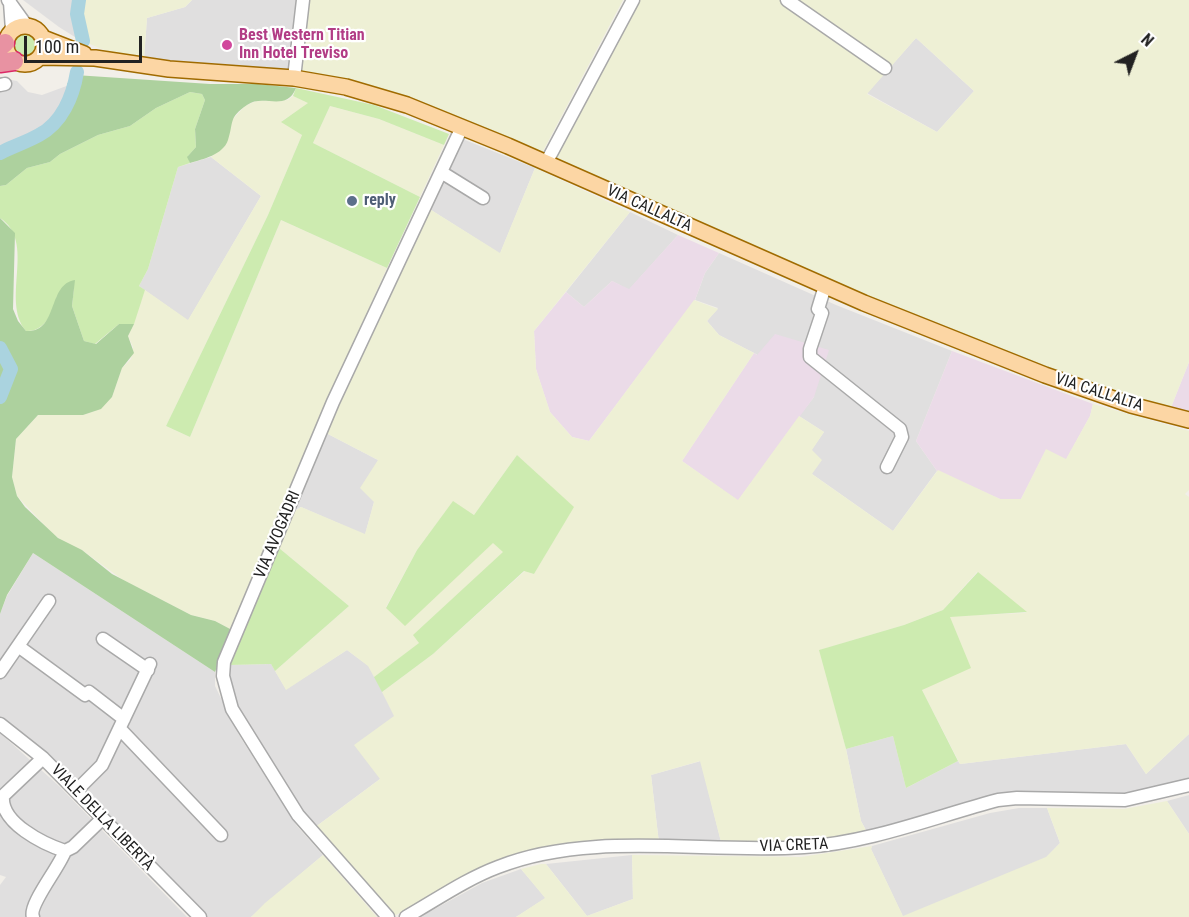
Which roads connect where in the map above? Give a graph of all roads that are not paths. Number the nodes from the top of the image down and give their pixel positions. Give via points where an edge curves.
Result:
1 (9, 0) edge
2 (303, 0) edge
3 (633, 0) edge
4 (787, 0) edge
5 (11, 36) edge
6 (43, 38) junction
7 (40, 57) junction
8 (95, 58) junction
9 (7, 62) edge
10 (885, 68) dead end
11 (294, 78) junction
12 (462, 127) junction
13 (546, 163) junction
14 (441, 172) junction
15 (483, 198) dead end
16 (825, 286) junction
17 (1189, 420) edge
18 (887, 467) dead end
19 (49, 602) dead end
20 (103, 639) dead end
21 (18, 646) junction
22 (0, 672) edge
23 (0, 724) edge
24 (122, 724) junction
25 (43, 758) junction
26 (1189, 785) edge
27 (76, 791) junction
28 (102, 819) junction
29 (220, 836) dead end
30 (65, 851) junction
31 (197, 916) edge
32 (33, 917) edge
33 (388, 917) edge
34 (406, 917) edge

1 - 5 street
2 - 11 street
3 - 13 street
4 - 10 street
5 - 6 main road via 34,28
5 - 9 main road
6 - 7 main road
6 - 8 main road, VIA CALLALTA
7 - 8 main road, VIA CALLALTA
7 - 9 main road via 27,64
8 - 11 main road, VIA CALLALTA via 169,69
11 - 12 main road, VIA CALLALTA via 346,87
12 - 13 main road, VIA CALLALTA
12 - 14 street, VIA AVOGADRI
13 - 16 main road, VIA CALLALTA
14 - 15 street
14 - 33 street, VIA AVOGADRI via 333,402 224,662 223,676 231,710 298,815
16 - 17 main road, VIA CALLALTA via 1045,375
16 - 18 street via 810,357 900,429 902,437
19 - 21 street
20 - 24 street via 149,667
21 - 22 street
21 - 24 street via 85,695 89,692
23 - 25 street, VIALE DELLA LIBERTÀ
24 - 27 street via 102,765
24 - 29 street
25 - 27 street, VIALE DELLA LIBERTÀ
25 - 30 street via 3,796 3,807 26,833
26 - 34 street, VIA CRETA via 1125,800 998,800 834,844 803,848 615,848 554,853 499,867
27 - 28 street, VIALE DELLA LIBERTÀ
28 - 30 street
28 - 31 street, VIALE DELLA LIBERTÀ
30 - 32 street via 32,906

